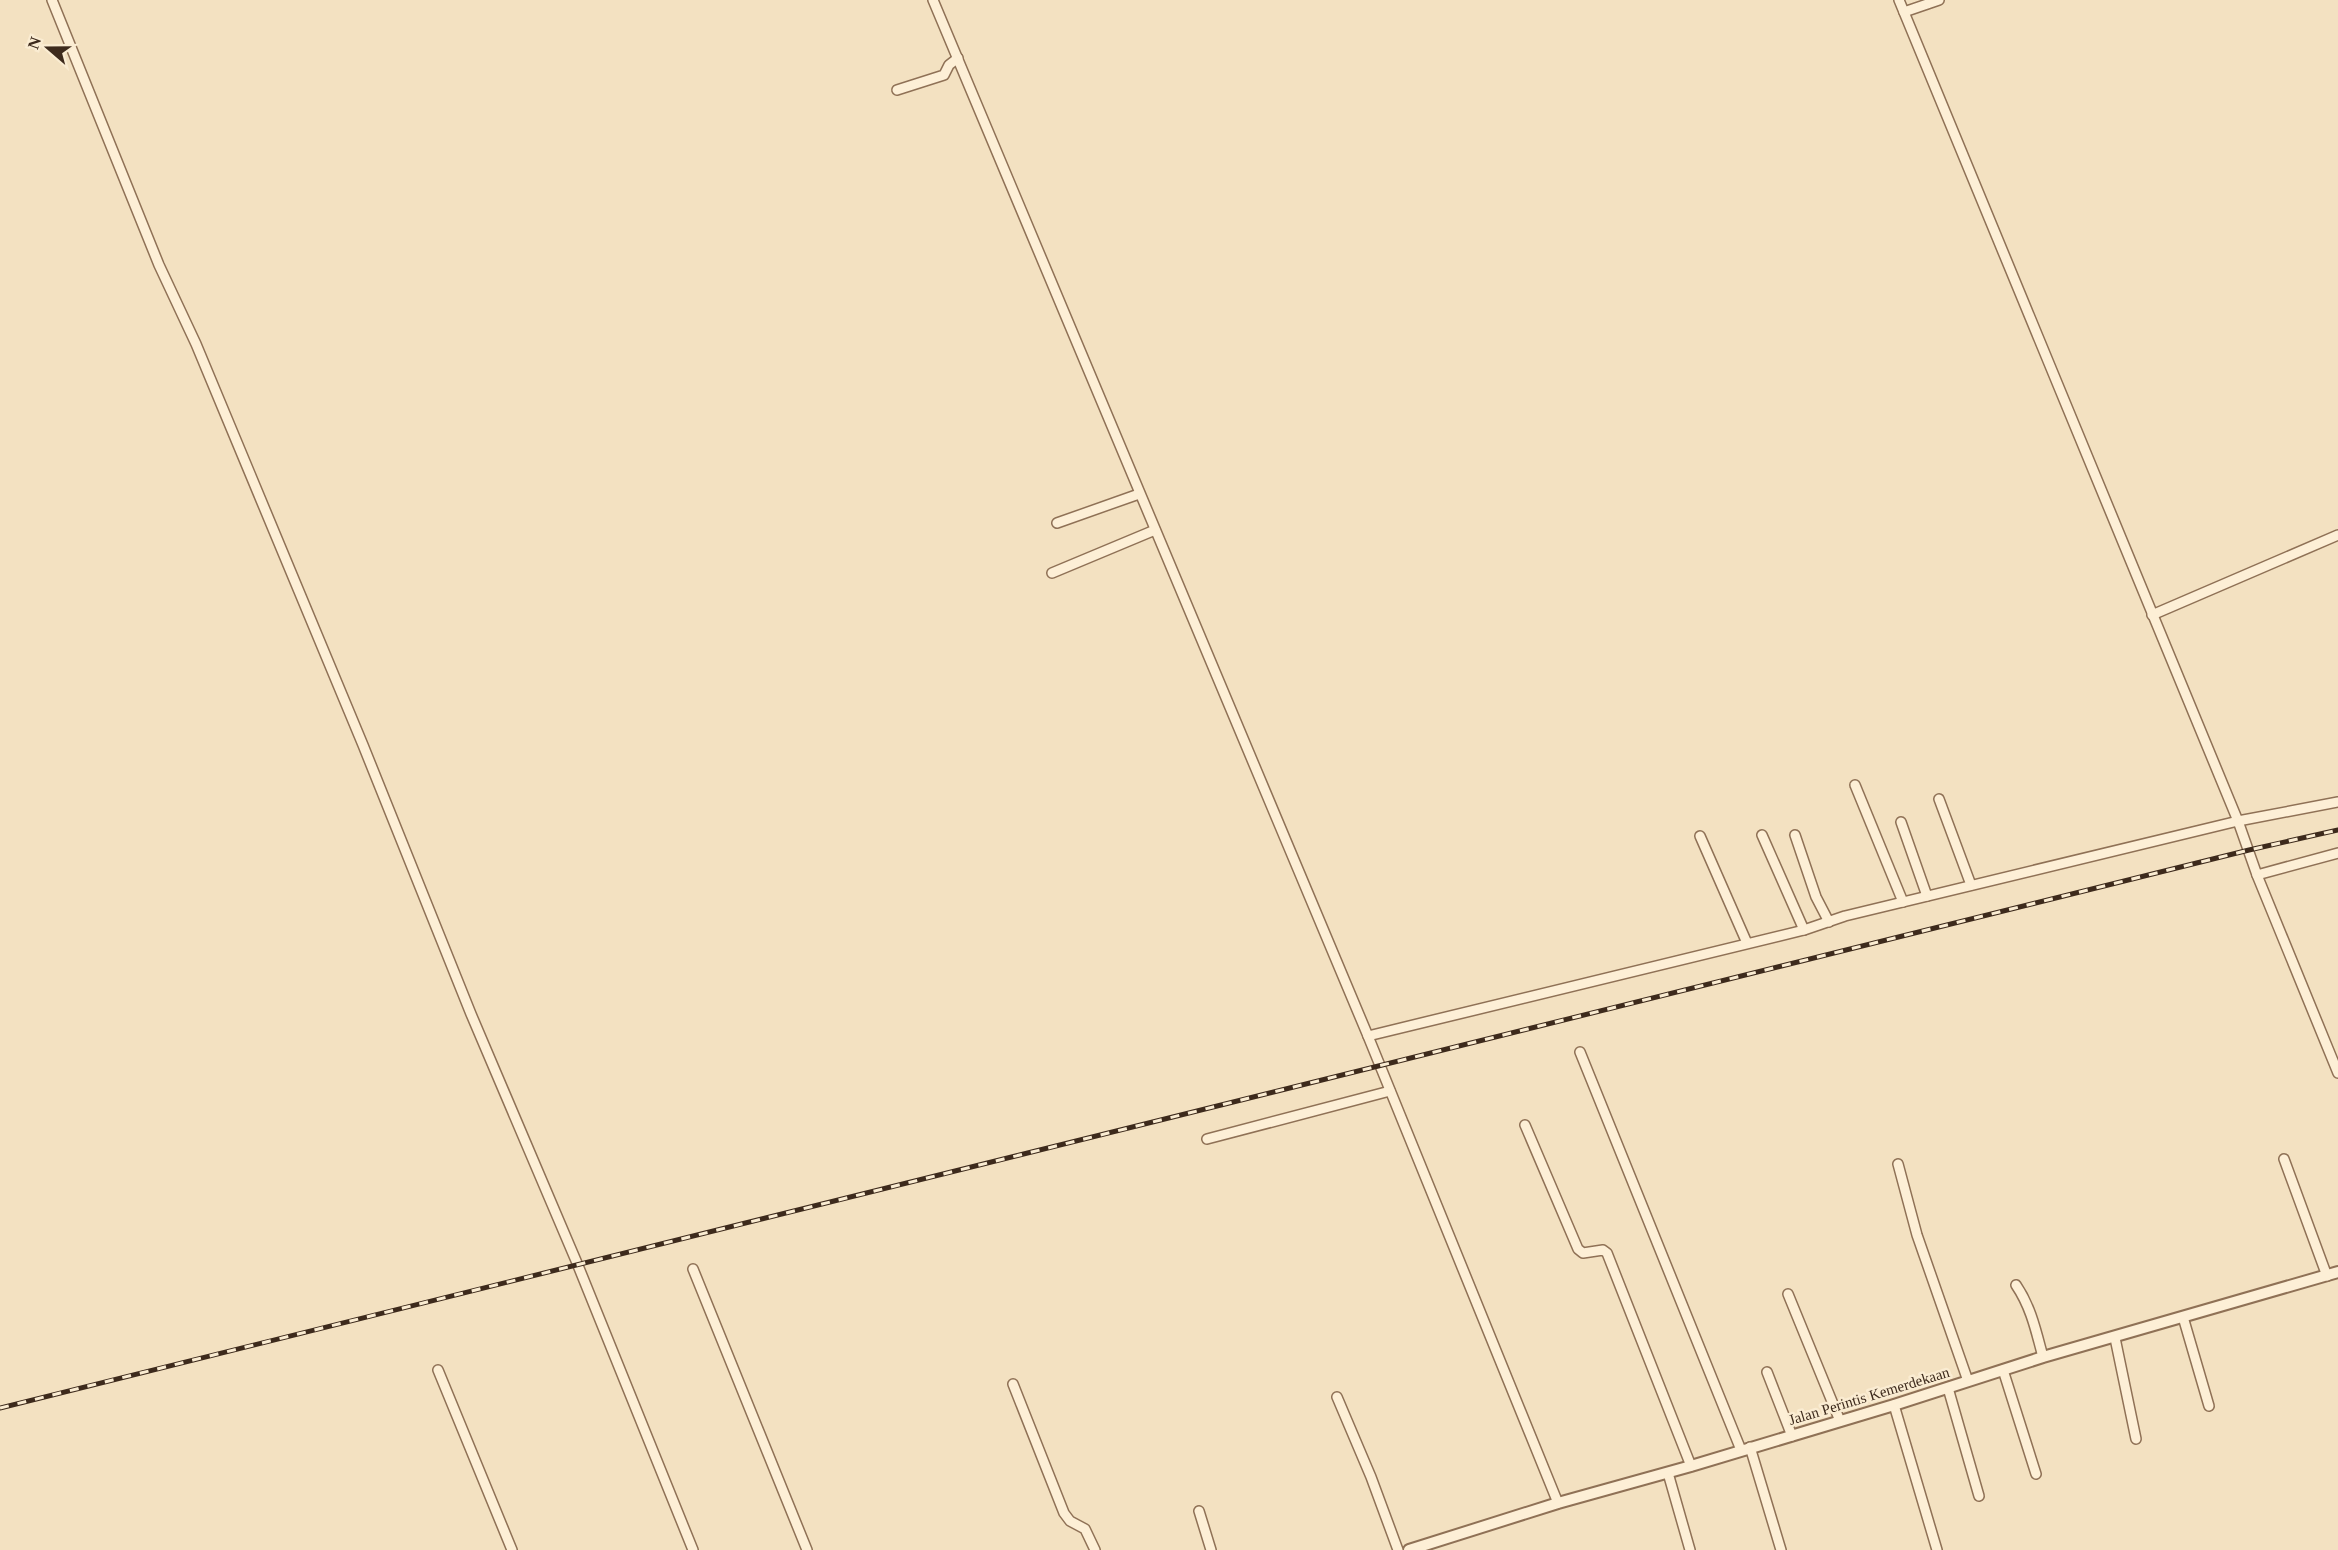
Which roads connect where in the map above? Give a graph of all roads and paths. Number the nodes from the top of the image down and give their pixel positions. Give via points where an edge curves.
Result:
1 (52, 0) edge
2 (933, 0) edge
3 (1899, 0) edge
4 (1939, 0) edge
5 (1904, 12) junction
6 (958, 58) junction
7 (897, 90) dead end
8 (1139, 494) junction
9 (1057, 522) dead end
10 (1155, 530) junction
11 (2338, 535) edge
12 (1052, 573) dead end
13 (2152, 615) junction
14 (1855, 785) dead end
15 (1939, 799) dead end
16 (2338, 802) edge
17 (2238, 821) junction
18 (1901, 822) dead end
19 (1762, 835) dead end
20 (1795, 835) dead end
21 (1700, 836) dead end
22 (2338, 853) edge
23 (2257, 874) junction
24 (1971, 885) junction
25 (1926, 896) junction
26 (1903, 902) junction
27 (1829, 922) junction
28 (1804, 930) junction
29 (1747, 943) junction
30 (1368, 1036) junction
31 (1580, 1052) dead end
32 (2338, 1073) edge
33 (1390, 1091) junction
34 (1525, 1125) dead end
35 (1207, 1139) dead end
36 (2284, 1160) dead end
37 (1898, 1164) dead end
38 (693, 1269) dead end
39 (2338, 1272) edge
40 (2326, 1276) junction
41 (2016, 1285) dead end
42 (1788, 1294) dead end
43 (2183, 1317) junction
44 (2115, 1338) junction
45 (2043, 1357) junction
46 (438, 1370) dead end
47 (2004, 1370) junction
48 (1767, 1372) dead end
49 (1968, 1381) junction
50 (1014, 1384) dead end
51 (1948, 1388) junction
52 (1337, 1397) dead end
53 (1894, 1405) junction
54 (2209, 1406) dead end
55 (1839, 1421) junction
56 (1792, 1436) junction
57 (2136, 1439) dead end
58 (1746, 1448) junction
59 (1691, 1466) junction
60 (1668, 1473) junction
61 (2036, 1474) dead end
62 (1979, 1496) dead end
63 (1558, 1503) junction
64 (1199, 1511) dead end
65 (513, 1550) edge
66 (693, 1550) edge
67 (807, 1550) edge
68 (1095, 1550) edge
69 (1211, 1550) edge
70 (1398, 1550) edge
71 (1409, 1550) edge
72 (1690, 1550) edge
73 (1781, 1550) edge
74 (1937, 1550) edge

1 - 66 street via 159,265 196,344 471,1014 578,1263
2 - 6 street
3 - 5 street
4 - 5 street
5 - 13 street
6 - 7 street via 944,75
6 - 8 street
8 - 9 street
8 - 10 street
10 - 12 street
10 - 30 street
11 - 13 street
13 - 17 street
14 - 26 street
15 - 24 street
16 - 17 street
17 - 23 street
17 - 24 street
18 - 25 street
19 - 28 street
20 - 27 street via 1816,897
21 - 29 street
22 - 23 street
23 - 32 street
24 - 25 street
25 - 26 street
26 - 27 street
27 - 28 street
28 - 29 street
29 - 30 street
30 - 33 street
31 - 58 street
33 - 35 street
33 - 63 street
34 - 59 street via 1578,1250 1607,1253
36 - 40 street
37 - 49 street via 1917,1235
38 - 67 street
39 - 40 street, Jalan Perintis Kemerdekaan
40 - 43 street, Jalan Perintis Kemerdekaan
41 - 45 street via 2026,1300
42 - 55 street
43 - 44 street, Jalan Perintis Kemerdekaan
43 - 54 street
44 - 45 street, Jalan Perintis Kemerdekaan
44 - 57 street
45 - 47 street, Jalan Perintis Kemerdekaan
46 - 65 street
47 - 49 street, Jalan Perintis Kemerdekaan
47 - 61 street
48 - 56 street
49 - 51 street, Jalan Perintis Kemerdekaan
50 - 68 street via 1064,1513 1085,1529
51 - 53 street, Jalan Perintis Kemerdekaan
51 - 62 street
52 - 70 street
53 - 55 street, Jalan Perintis Kemerdekaan
53 - 74 street
55 - 56 street, Jalan Perintis Kemerdekaan
56 - 58 street, Jalan Perintis Kemerdekaan
58 - 59 street, Jalan Perintis Kemerdekaan
58 - 73 street
59 - 60 street, Jalan Perintis Kemerdekaan
60 - 63 street, Jalan Perintis Kemerdekaan
60 - 72 street
63 - 71 street, Jalan Perintis Kemerdekaan
64 - 69 street

